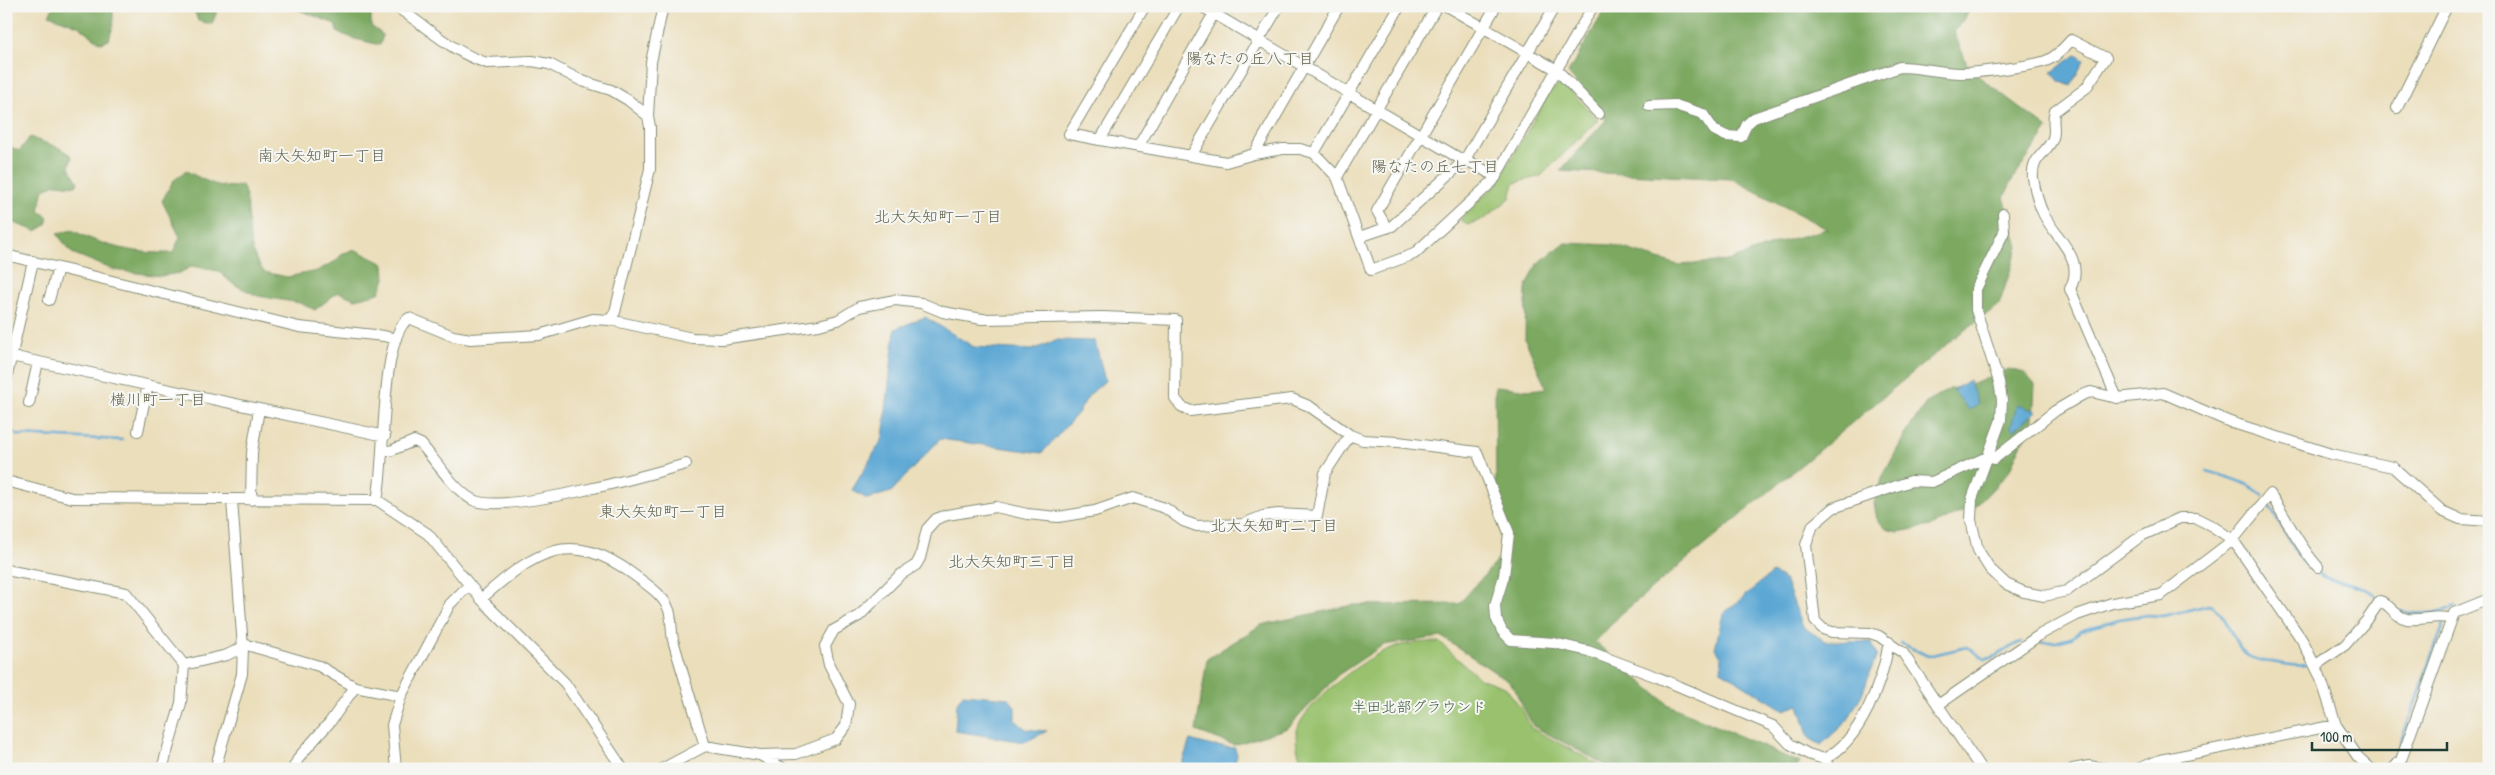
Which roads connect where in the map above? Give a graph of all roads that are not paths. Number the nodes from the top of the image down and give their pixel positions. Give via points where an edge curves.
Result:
1 (396, 6) edge
2 (663, 6) edge
3 (1145, 6) edge
4 (1179, 6) edge
5 (1201, 6) edge
6 (1279, 6) edge
7 (1339, 6) edge
8 (1400, 6) edge
9 (1437, 6) edge
10 (1446, 6) edge
11 (1496, 6) edge
12 (1555, 6) edge
13 (1593, 6) edge
14 (2447, 6) edge
15 (1216, 10) edge
16 (1484, 29) junction
17 (1259, 39) junction
18 (1529, 53) junction
19 (1304, 65) junction
20 (1557, 70) junction
21 (1350, 92) junction
22 (1649, 106) dead end
23 (2397, 108) dead end
24 (1378, 109) junction
25 (1599, 114) dead end
26 (648, 116) junction
27 (1421, 134) junction
28 (1100, 140) junction
29 (1138, 147) junction
30 (1314, 153) junction
31 (1254, 154) junction
32 (1191, 156) junction
33 (1465, 160) junction
34 (1496, 176) junction
35 (1337, 177) junction
36 (2003, 214) dead end
37 (1387, 228) junction
38 (1360, 238) junction
39 (6, 254) edge
40 (33, 262) junction
41 (58, 268) junction
42 (49, 300) dead end
43 (610, 320) junction
44 (396, 339) junction
45 (9, 356) edge
46 (38, 362) junction
47 (6, 380) edge
48 (148, 385) junction
49 (2117, 398) junction
50 (29, 402) dead end
51 (259, 409) junction
52 (138, 432) dead end
53 (1350, 435) junction
54 (384, 436) junction
55 (382, 450) junction
56 (1989, 456) junction
57 (686, 464) dead end
58 (6, 481) edge
59 (232, 500) junction
60 (251, 500) junction
61 (377, 500) junction
62 (2489, 521) edge
63 (2233, 540) junction
64 (2318, 567) dead end
65 (6, 570) edge
66 (469, 585) junction
67 (481, 598) junction
68 (2489, 599) edge
69 (2451, 619) junction
70 (1889, 642) junction
71 (243, 648) junction
72 (184, 665) junction
73 (2316, 665) junction
74 (355, 687) junction
75 (401, 696) junction
76 (1938, 705) junction
77 (2336, 725) junction
78 (705, 746) junction
79 (760, 755) junction
80 (1824, 758) junction
81 (162, 769) edge
82 (215, 769) edge
83 (293, 769) edge
84 (396, 769) edge
85 (623, 769) edge
86 (662, 769) edge
87 (784, 769) edge
88 (1830, 769) edge
89 (1981, 769) edge
90 (2073, 769) edge
91 (2107, 769) edge
92 (2138, 769) edge
93 (2371, 769) edge
94 (2393, 769) edge

1 - 26 street via 481,62 549,64 582,81 611,90
2 - 26 street via 652,62
3 - 28 street via 1069,134
4 - 28 street
5 - 15 street
6 - 17 street
7 - 19 street
8 - 21 street
9 - 24 street
10 - 16 street
11 - 16 street
12 - 18 street
13 - 20 street
14 - 23 street
15 - 17 street
15 - 29 street
16 - 18 street
16 - 27 street
17 - 19 street
17 - 32 street
18 - 20 street
18 - 33 street
19 - 21 street
19 - 31 street
20 - 25 street
20 - 34 street
21 - 24 street
21 - 30 street
22 - 49 street via 1675,105 1704,114 1714,130 1726,136 1741,137 1754,118 1900,67 1962,73 2019,66 2046,61 2071,40 2106,58 2086,88 2054,111 2053,139 2037,159 2033,170 2044,214 2074,261 2076,278 2070,289
24 - 27 street
24 - 35 street
26 - 43 street via 647,185 615,312
27 - 33 street
27 - 37 street via 1376,210
28 - 29 street
29 - 32 street
30 - 31 street via 1283,149
30 - 35 street
31 - 32 street via 1226,162
33 - 34 street
33 - 37 street
34 - 38 street via 1414,254 1372,270
35 - 38 street
36 - 56 street via 2004,232 1976,289 1975,299 2002,400 2001,420
37 - 38 street
39 - 40 street
40 - 41 street
40 - 45 street
41 - 42 street
41 - 44 street via 299,327
43 - 44 street via 586,320 530,337 470,339 453,336 409,318 402,322
43 - 53 street via 692,338 722,339 820,325 838,320 859,307 895,300 921,303 943,312 982,319 1103,317 1176,320 1176,398 1181,406 1198,411 1292,399 1310,406
44 - 54 street via 387,376
45 - 46 street
45 - 47 street
46 - 48 street
46 - 50 street
48 - 51 street
48 - 52 street
49 - 56 street via 2091,392 2082,395 2054,411 1994,459
49 - 62 street via 2170,394 2230,422 2331,454 2392,467 2442,512 2460,519
51 - 54 street
51 - 60 street via 252,452
53 - 79 street via 1325,473 1317,516 1278,514 1243,524 1197,526 1165,508 1134,498 1065,516 1027,514 996,507 936,519 927,530 916,565 900,575 859,616 834,630 825,646 829,665 849,704 847,720 840,735 796,754
53 - 80 street via 1371,441 1472,449 1480,456 1509,533 1504,576 1495,605 1496,618 1511,640 1554,643 1588,651 1657,677 1773,726 1790,744
54 - 55 street
55 - 57 street via 390,451 414,442 421,444 461,491 478,502 551,498
55 - 61 street
56 - 63 street via 1972,499 1973,536 1990,569 2006,584 2024,592 2044,596 2067,591 2142,536 2180,518 2196,518
56 - 70 street via 1932,482 1911,481 1846,502 1833,508 1813,525 1806,545 1815,621 1832,632 1870,633
58 - 59 street via 72,498
59 - 60 street
59 - 71 street
60 - 61 street
61 - 66 street via 428,534
63 - 64 street via 2270,494 2300,545
63 - 73 street
63 - 76 street via 2161,595 2112,603 2077,615 2041,634
65 - 72 street via 126,593
66 - 67 street
66 - 75 street via 450,604
67 - 78 street via 514,570 548,553 568,548 591,550 620,565 661,597 669,610 672,637
67 - 85 street via 565,683
68 - 69 street via 2458,611
69 - 73 street via 2441,616 2407,619 2380,601 2345,645
69 - 94 street via 2401,760
70 - 76 street via 1903,653
70 - 80 street via 1886,664 1862,720
71 - 72 street
71 - 74 street via 247,646 319,666
71 - 82 street via 241,680
72 - 81 street via 181,703
73 - 77 street
74 - 75 street
74 - 83 street
75 - 84 street via 392,725
76 - 89 street
77 - 92 street via 2160,760
77 - 93 street via 2358,757
78 - 79 street
78 - 86 street
79 - 87 street
80 - 88 street
90 - 91 street via 2089,766

